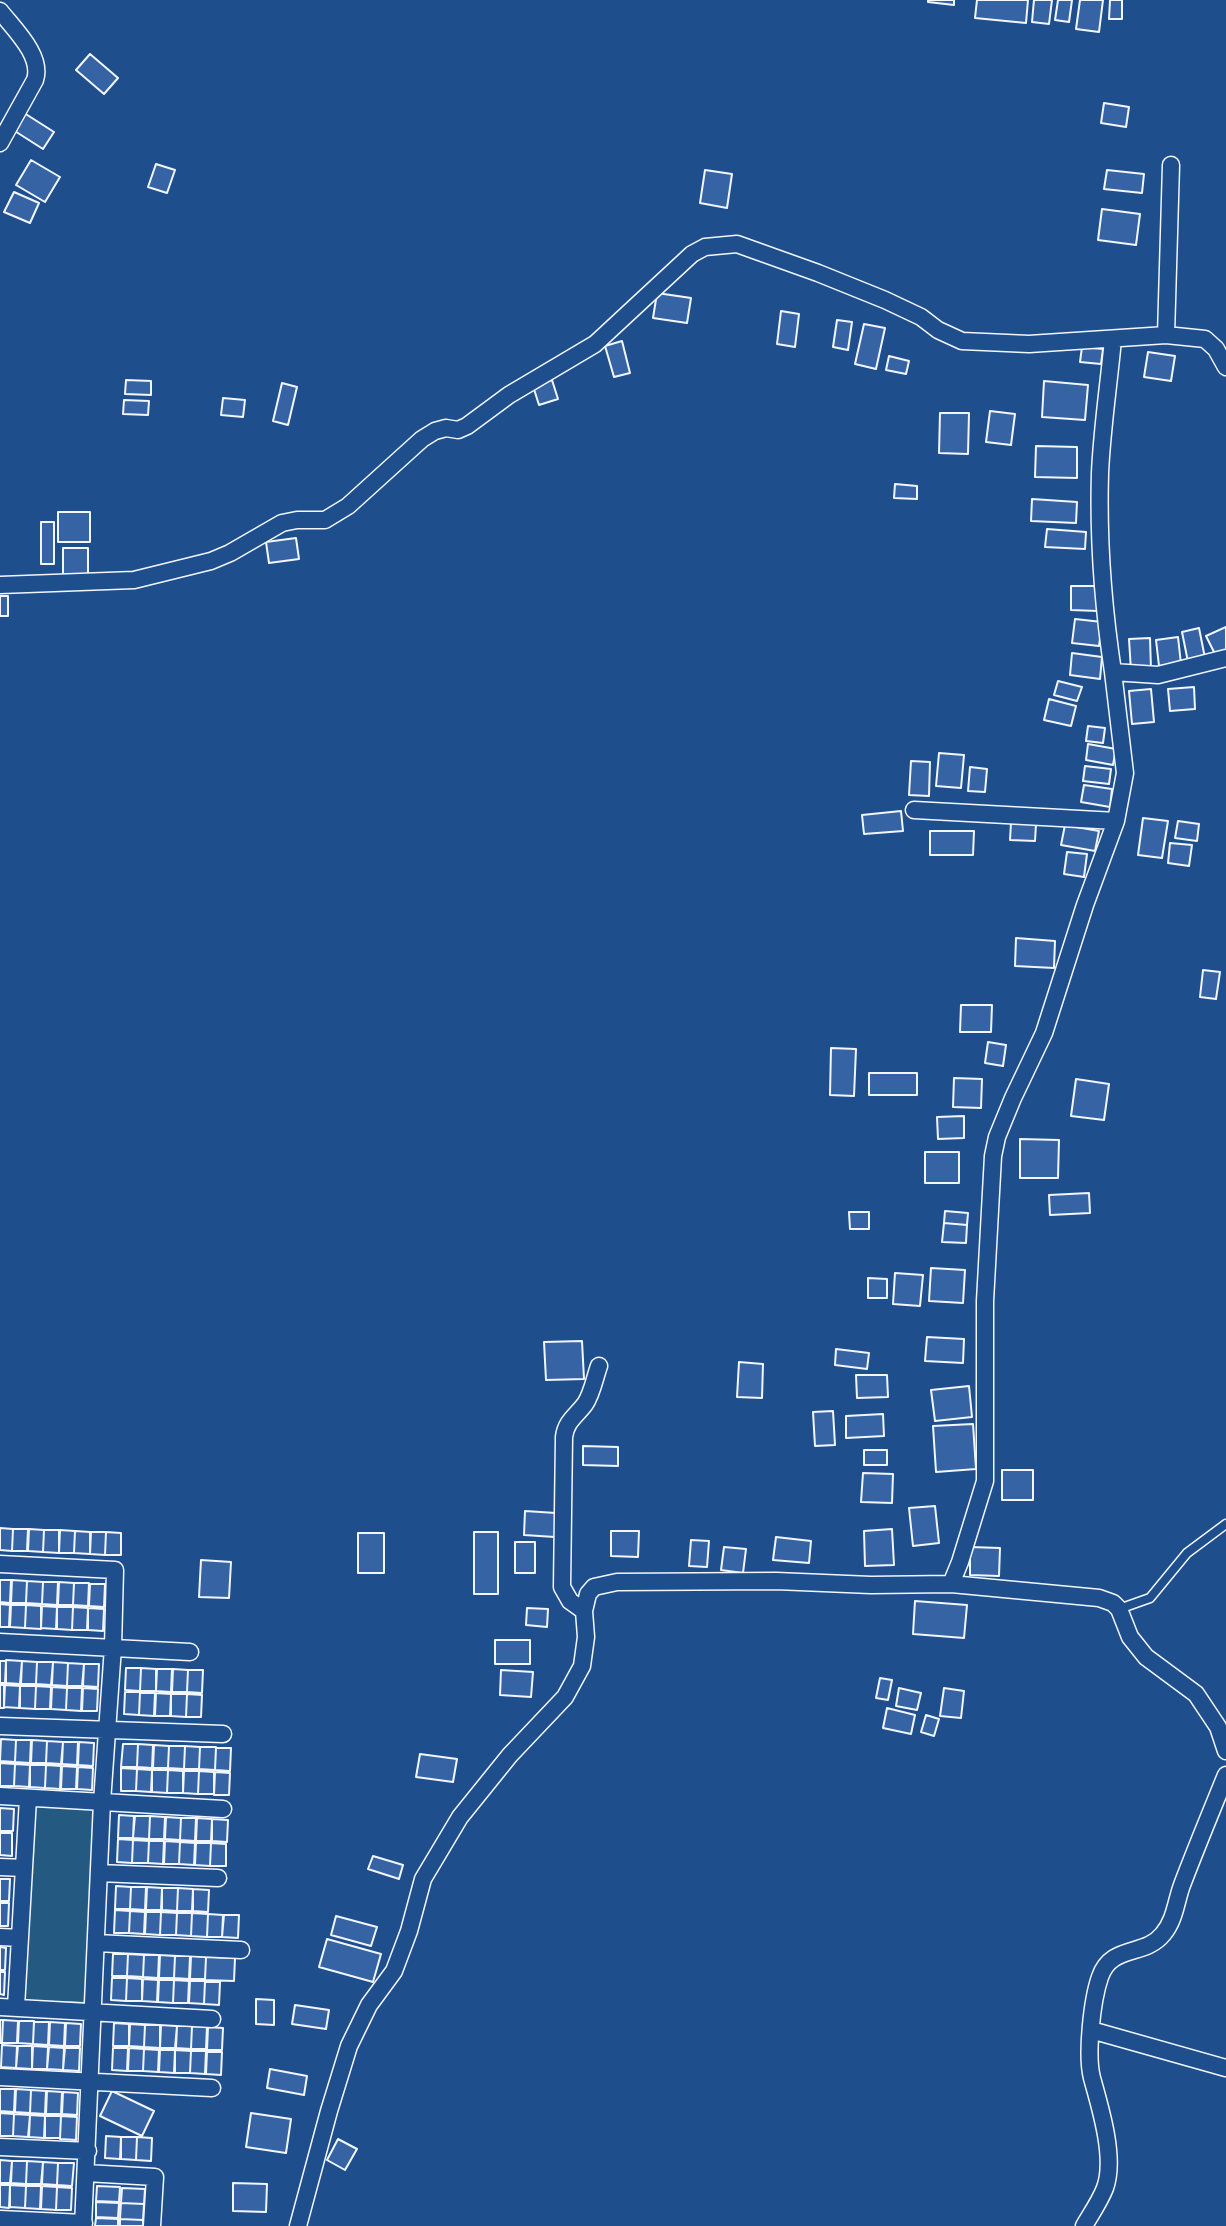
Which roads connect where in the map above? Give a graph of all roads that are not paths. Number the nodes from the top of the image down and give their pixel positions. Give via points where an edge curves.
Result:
1 (0, 11) edge
2 (0, 143) edge
3 (1171, 165) dead end
4 (1166, 335) junction
5 (1113, 339) junction
6 (1226, 367) edge
7 (0, 585) edge
8 (1226, 658) edge
9 (1113, 672) junction
10 (914, 810) dead end
11 (1116, 821) junction
12 (599, 1366) dead end
13 (1226, 1524) edge
14 (0, 1564) edge
15 (951, 1584) junction
16 (1119, 1609) junction
17 (584, 1611) junction
18 (0, 1642) edge
19 (113, 1647) junction
20 (190, 1652) dead end
21 (0, 1726) edge
22 (108, 1730) junction
23 (223, 1734) dead end
24 (1226, 1751) edge
25 (1226, 1775) edge
26 (0, 1796) edge
27 (28, 1798) junction
28 (102, 1802) junction
29 (223, 1809) dead end
30 (0, 1867) edge
31 (24, 1868) junction
32 (99, 1873) junction
33 (218, 1878) dead end
34 (0, 1937) edge
35 (20, 1938) junction
36 (96, 1943) junction
37 (241, 1950) dead end
38 (8, 2007) edge
39 (94, 2012) junction
40 (212, 2019) dead end
41 (1091, 2030) junction
42 (1226, 2068) edge
43 (0, 2077) edge
44 (91, 2081) junction
45 (212, 2088) dead end
46 (0, 2147) edge
47 (88, 2151) junction
48 (86, 2173) junction
49 (0, 2219) edge
50 (84, 2224) edge
51 (152, 2226) edge
52 (298, 2226) edge
53 (1084, 2226) edge

1 - 2 street via 31,52 37,69
3 - 4 street
4 - 5 street
4 - 6 street via 1205,339
5 - 7 street via 1029,344 962,341 921,317 818,273 737,244 705,247 596,344 509,395 467,426 435,431 422,439 348,506 325,520 282,523 211,561 134,580
5 - 9 street via 1100,473 1102,571
8 - 9 street via 1158,674
9 - 11 street via 1125,774
10 - 11 street
11 - 15 street via 1045,1033 997,1136 985,1301 985,1481
12 - 17 street via 585,1404 565,1427 564,1437 562,1587 570,1601
13 - 16 lane via 1186,1553 1150,1598
14 - 19 street via 116,1570
15 - 16 street via 1099,1598
15 - 17 street via 617,1582 594,1587
16 - 24 street via 1130,1637 1146,1657 1196,1694 1218,1727
17 - 52 street via 586,1637 576,1679 460,1817 423,1879 394,1971 369,2005 349,2046
18 - 19 street
19 - 20 street
19 - 22 street
21 - 22 street
22 - 23 street
22 - 28 street
25 - 41 street via 1171,1923 1162,1937 1107,1962 1093,2004
26 - 27 street
27 - 28 street
27 - 31 street
28 - 29 street
28 - 32 street
30 - 31 street
31 - 35 street
32 - 33 street
32 - 36 street
34 - 35 street
35 - 38 street
36 - 37 street
36 - 39 street
38 - 39 street
39 - 40 street
39 - 44 street
41 - 42 street
41 - 53 street via 1091,2075 1104,2118 1108,2168 1105,2187
43 - 44 street
44 - 45 street
44 - 47 street
46 - 47 street
47 - 48 street
48 - 50 street
48 - 51 street via 155,2177
49 - 50 street

